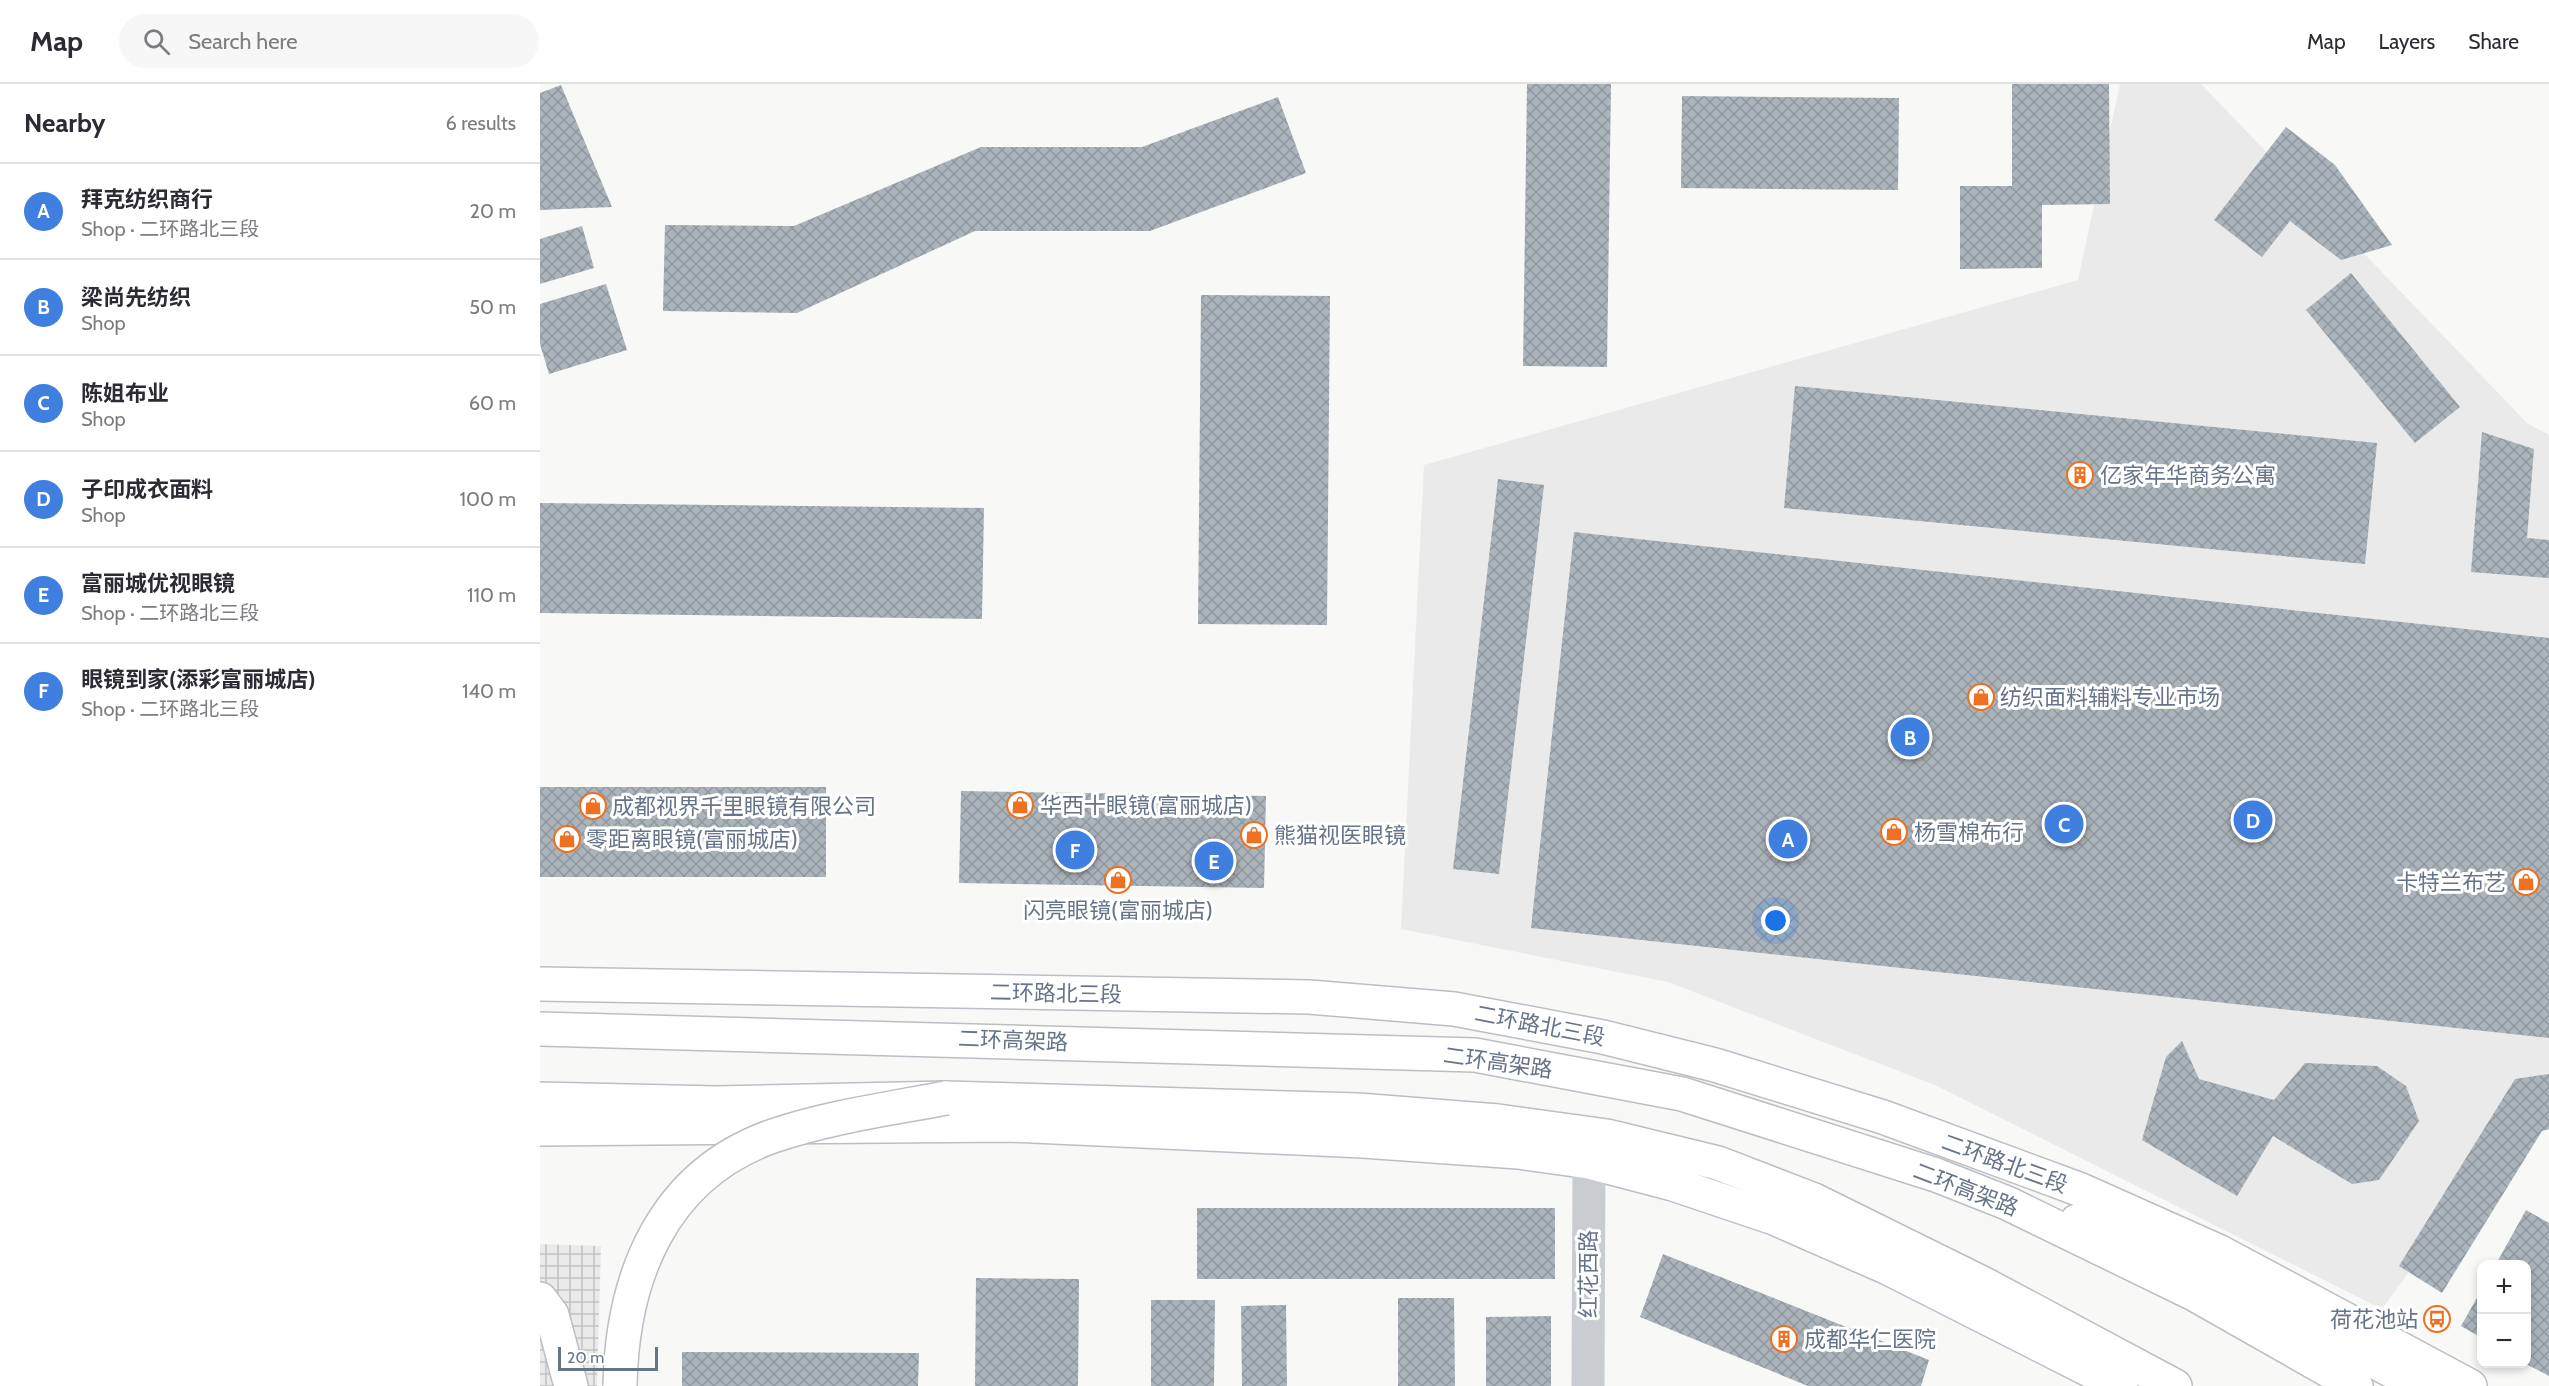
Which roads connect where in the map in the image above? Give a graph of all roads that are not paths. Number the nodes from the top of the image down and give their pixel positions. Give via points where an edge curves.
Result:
1 (540, 984) edge
2 (540, 1029) edge
3 (946, 1098) junction
4 (540, 1099) edge
5 (540, 1129) edge
6 (1589, 1162) junction
7 (2007, 1203) junction
8 (540, 1299) edge
9 (571, 1386) edge
10 (620, 1386) edge
11 (1588, 1386) edge
12 (2121, 1386) edge
13 (2175, 1386) edge
14 (2356, 1386) edge
15 (2420, 1386) edge
16 (2470, 1386) edge

1 - 16 main road, 二环路北三段 via 1308,998 1454,1009 1603,1037 1715,1065 1883,1117 2081,1190 2220,1252
2 - 7 main road, 二环高架路 via 1475,1055 1682,1094 1936,1175
3 - 4 main road, bridge via 716,1103
3 - 10 main road, bridge via 840,1117 771,1137 723,1161 683,1194 654,1233 636,1276
3 - 13 main road via 1358,1110 1498,1121 1607,1136 1718,1163 1814,1200 1986,1285
5 - 6 main road via 1009,1125 1363,1141 1518,1152
6 - 11 street, 红花西路
6 - 12 main road via 1673,1184 1774,1218 1888,1268
7 - 14 main road, 二环高架路 via 2194,1294
7 - 15 main road via 2145,1238
8 - 9 main road via 552,1315

